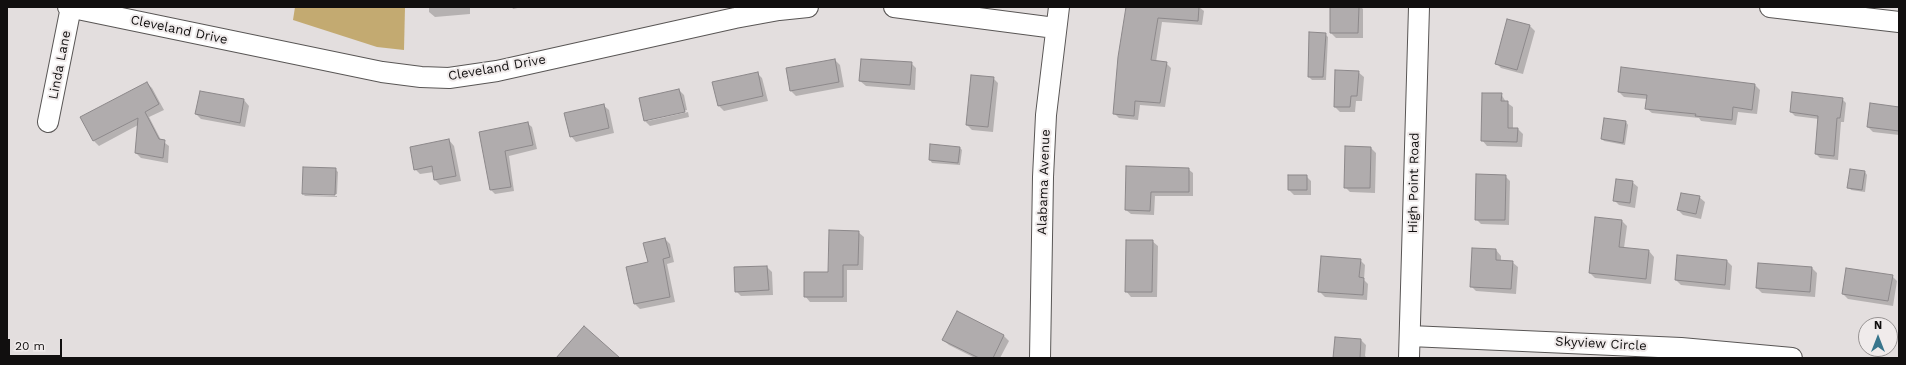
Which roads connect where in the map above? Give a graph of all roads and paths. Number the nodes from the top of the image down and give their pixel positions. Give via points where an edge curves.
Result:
1 (70, 7) edge
2 (808, 7) edge
3 (894, 7) edge
4 (1059, 7) edge
5 (1419, 7) edge
6 (1770, 7) edge
7 (779, 8) edge
8 (1899, 22) edge
9 (1055, 28) junction
10 (48, 122) dead end
11 (1410, 336) junction
12 (1040, 358) edge
13 (1409, 358) edge
14 (1792, 358) edge

1 - 7 street, Cleveland Drive via 382,72 449,78 498,71
1 - 10 street, Linda Lane
2 - 7 street, Cleveland Drive
3 - 9 street
4 - 9 street, Alabama Avenue
5 - 11 street, High Point Road
6 - 8 street
9 - 12 street, Alabama Avenue via 1042,177
11 - 13 street, High Point Road
11 - 14 street, Skyview Circle via 1681,348

